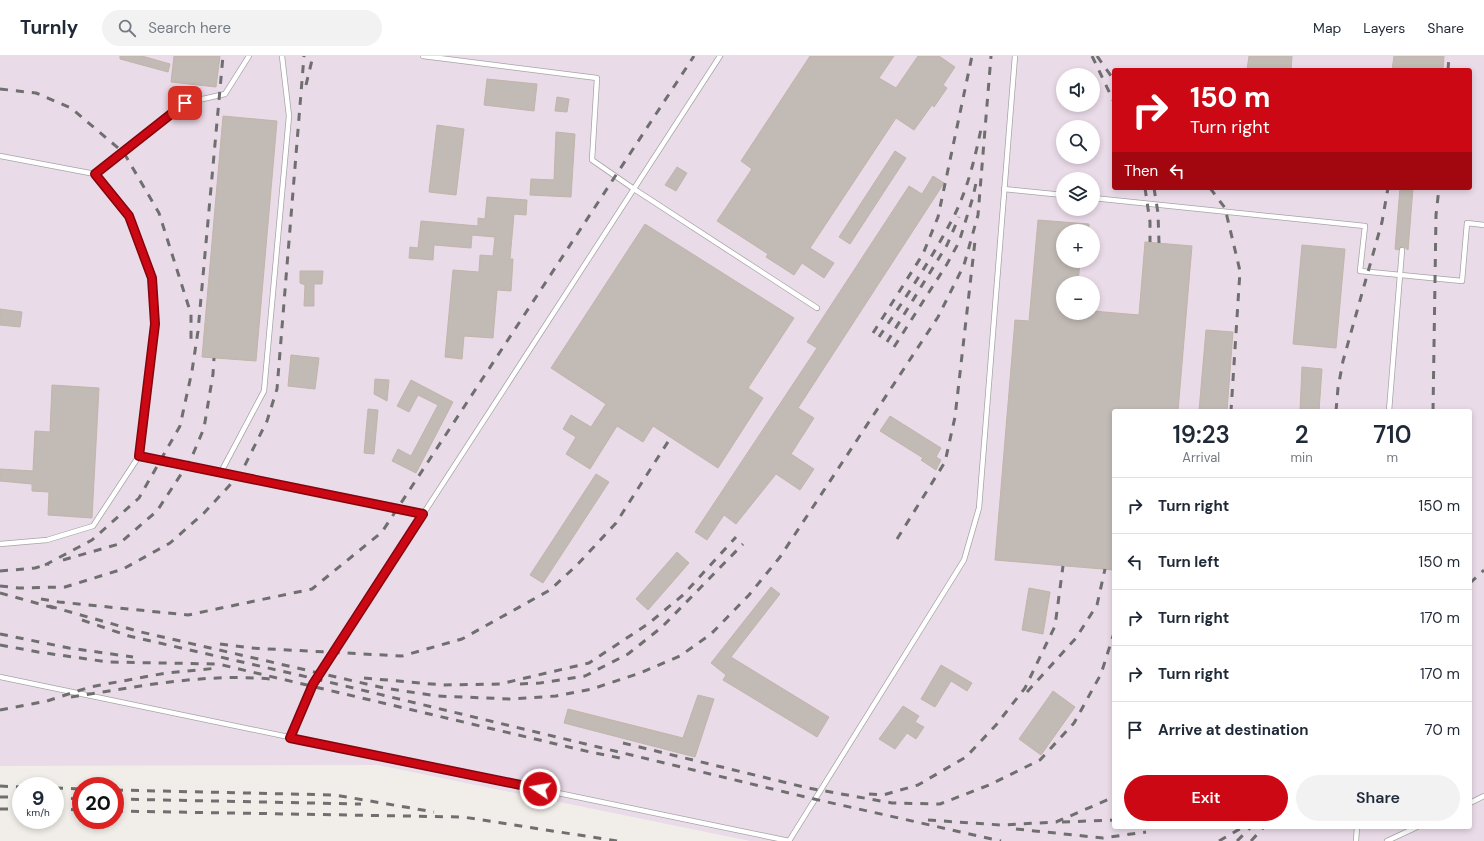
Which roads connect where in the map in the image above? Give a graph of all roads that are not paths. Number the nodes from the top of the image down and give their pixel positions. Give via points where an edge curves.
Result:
1 (249, 56) edge
2 (282, 56) edge
3 (423, 56) edge
4 (720, 56) edge
5 (1015, 56) edge
6 (0, 156) edge
7 (95, 174) junction
8 (634, 189) junction
9 (1004, 189) junction
10 (1056, 194) edge
11 (1100, 199) edge
12 (1484, 225) edge
13 (1402, 250) dead end
14 (1400, 275) junction
15 (817, 308) dead end
16 (1389, 409) edge
17 (139, 456) junction
18 (221, 472) junction
19 (423, 514) junction
20 (0, 544) edge
21 (0, 677) edge
22 (290, 738) junction
23 (1484, 796) edge
24 (1472, 802) edge
25 (1357, 829) edge
26 (1413, 829) edge
27 (789, 841) edge
28 (1356, 841) edge
29 (1387, 841) edge

1 - 7 lane via 225,94 185,103
2 - 18 lane via 289,116 264,391
3 - 8 lane via 597,78 592,160
4 - 8 lane
5 - 9 lane
6 - 7 lane
7 - 17 lane via 129,216 152,278 155,324
8 - 15 lane
8 - 19 lane
9 - 10 lane
9 - 27 lane via 979,508 964,560
11 - 14 lane via 1365,226 1360,271
12 - 14 lane via 1467,223 1462,281
13 - 14 lane
14 - 16 lane
17 - 18 lane
17 - 20 lane via 94,526 47,540
18 - 19 lane
19 - 22 lane via 313,684
21 - 22 lane
22 - 27 lane
23 - 24 lane
25 - 28 lane
26 - 29 lane

